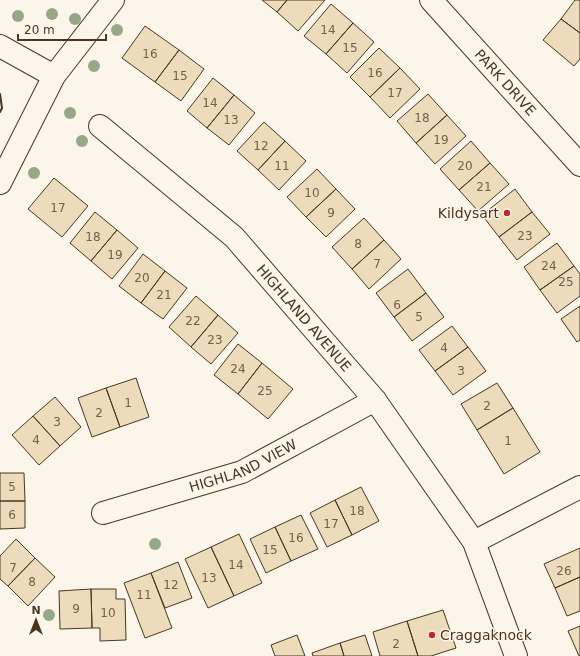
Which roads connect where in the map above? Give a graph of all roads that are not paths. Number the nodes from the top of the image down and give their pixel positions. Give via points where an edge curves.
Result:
1 (113, 0) edge
2 (431, 0) edge
3 (0, 46) edge
4 (54, 76) junction
5 (100, 126) dead end
6 (580, 165) edge
7 (0, 183) edge
8 (375, 400) junction
9 (580, 487) edge
10 (103, 513) dead end
11 (474, 542) junction
12 (516, 656) edge

1 - 4 street
2 - 6 street, PARK DRIVE
3 - 4 street
4 - 7 street
5 - 8 street, HIGHLAND AVENUE via 234,237
8 - 10 street, HIGHLAND VIEW via 242,472
8 - 11 street, HIGHLAND AVENUE
9 - 11 street
11 - 12 street, HIGHLAND AVENUE

